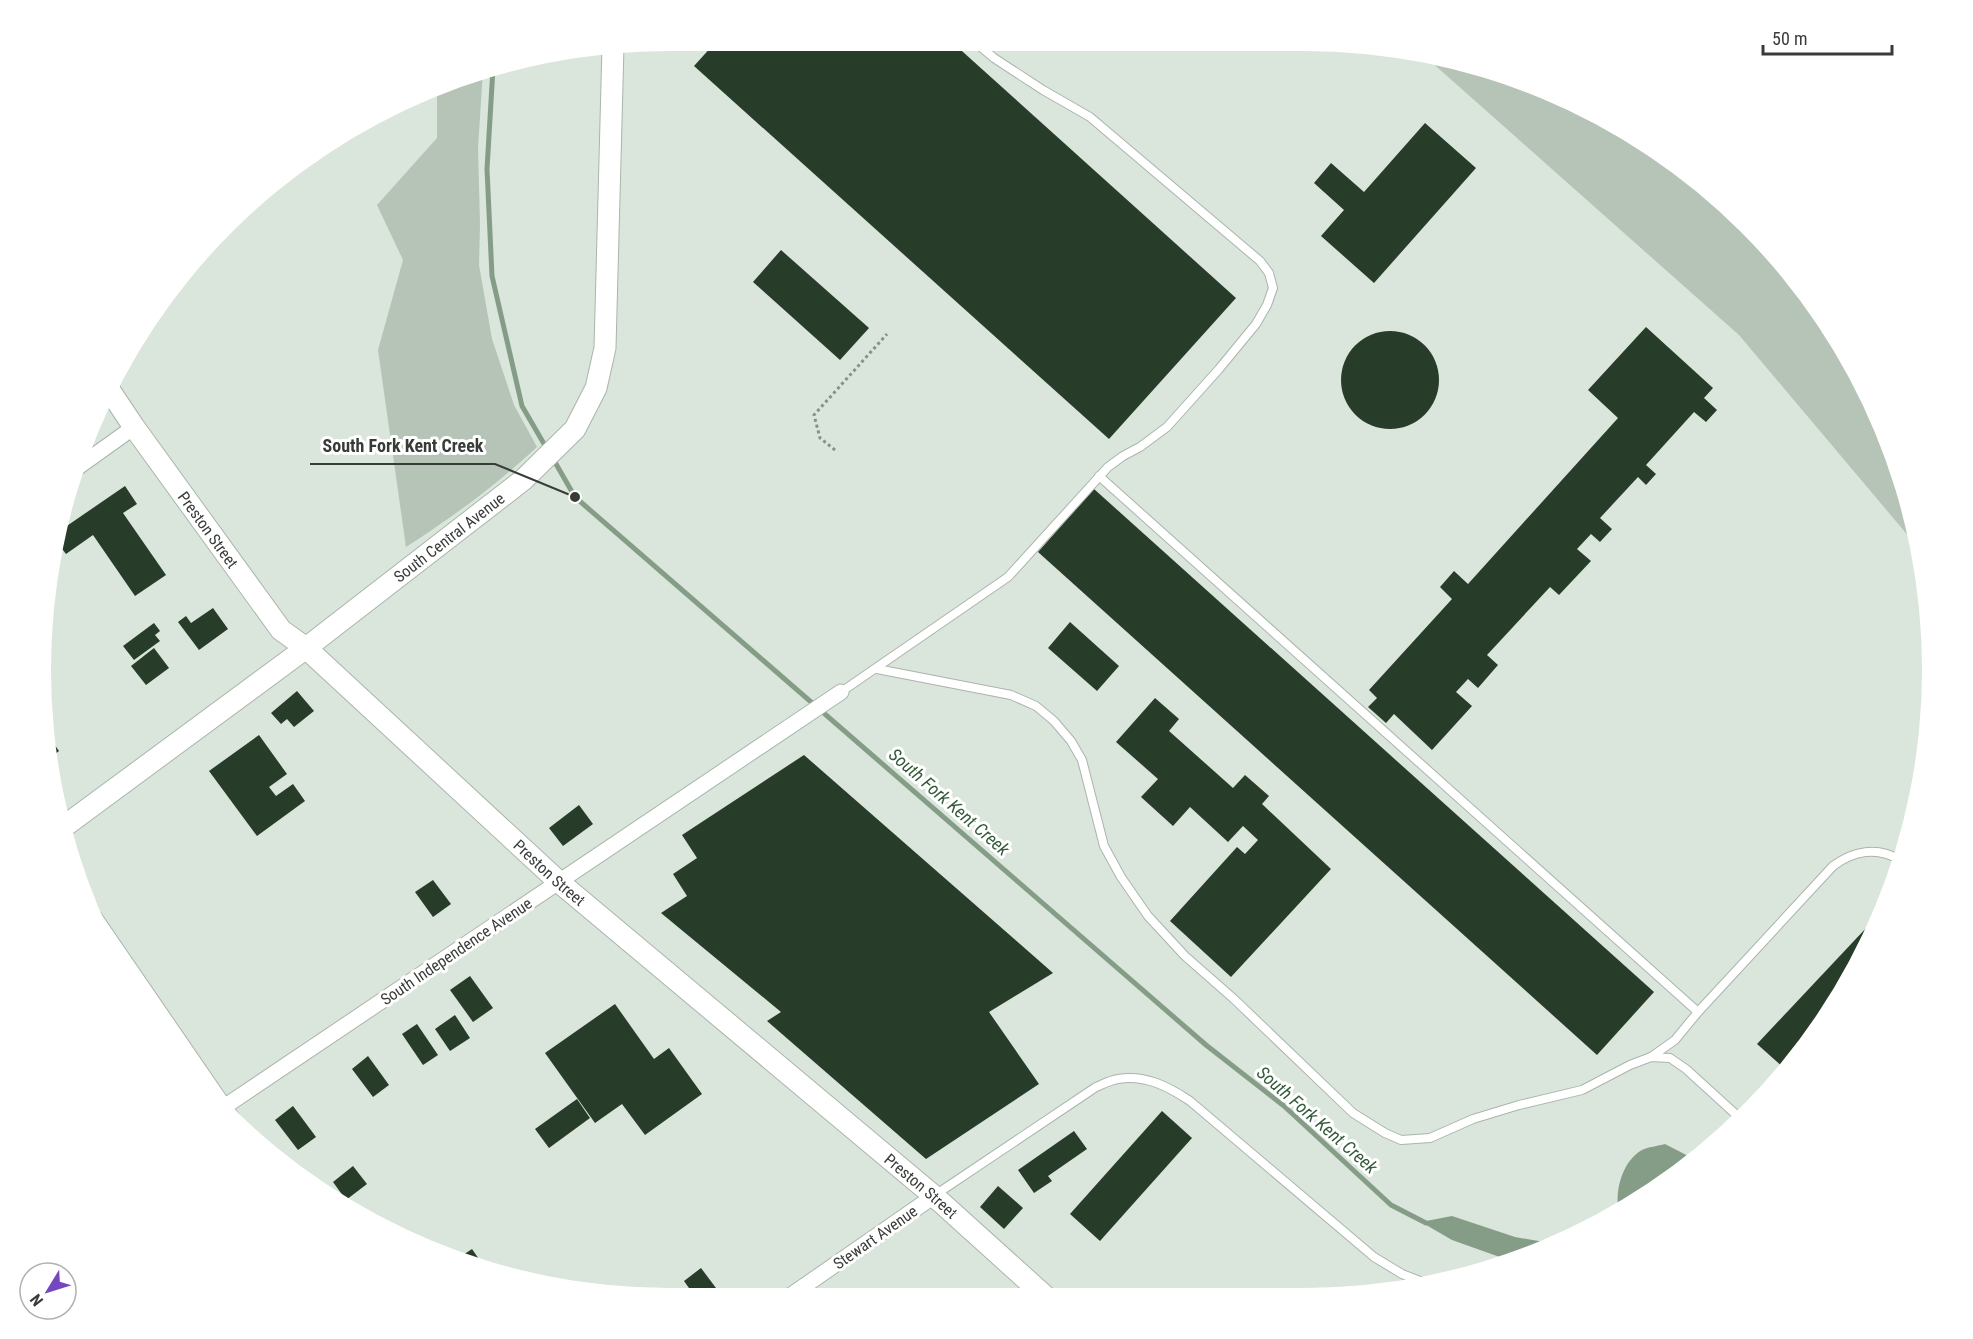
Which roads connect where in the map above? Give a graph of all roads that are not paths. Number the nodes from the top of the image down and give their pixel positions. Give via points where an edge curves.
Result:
1 (986, 51) edge
2 (613, 54) edge
3 (114, 397) edge
4 (134, 427) junction
5 (88, 460) edge
6 (1100, 476) junction
7 (306, 648) junction
8 (877, 669) junction
9 (841, 693) joint
10 (70, 822) edge
11 (1892, 857) edge
12 (559, 882) junction
13 (127, 966) edge
14 (1698, 1012) junction
15 (1651, 1056) junction
16 (192, 1062) edge
17 (229, 1104) edge
18 (1734, 1113) edge
19 (934, 1196) junction
20 (1412, 1278) edge
21 (803, 1288) edge
22 (1035, 1288) edge

1 - 6 lane via 1090,117 1260,261 1269,273 1273,288 1267,305 1257,324 1220,369 1155,437 1123,456
2 - 7 street, South Central Avenue via 606,348 596,388 575,429 523,480
3 - 4 street, Preston Street
4 - 5 street
4 - 7 street, Preston Street via 281,630
6 - 8 lane via 1008,577
6 - 14 lane
7 - 10 street, South Central Avenue
7 - 12 street, Preston Street
8 - 9 lane
8 - 15 lane via 1011,695 1036,706 1054,721 1082,760 1104,846 1148,916 1185,957 1353,1113 1385,1133 1401,1140 1430,1138 1473,1119 1582,1090
9 - 12 street, South Independence Avenue
11 - 14 lane via 1861,852 1846,856 1833,866
12 - 17 street, South Independence Avenue
12 - 19 street, Preston Street
13 - 16 street
14 - 15 lane via 1675,1040
15 - 18 lane via 1670,1058
19 - 20 lane via 1096,1087 1119,1078 1145,1079 1167,1086 1190,1101 1374,1257
19 - 21 street, Stewart Avenue
19 - 22 street, Preston Street

